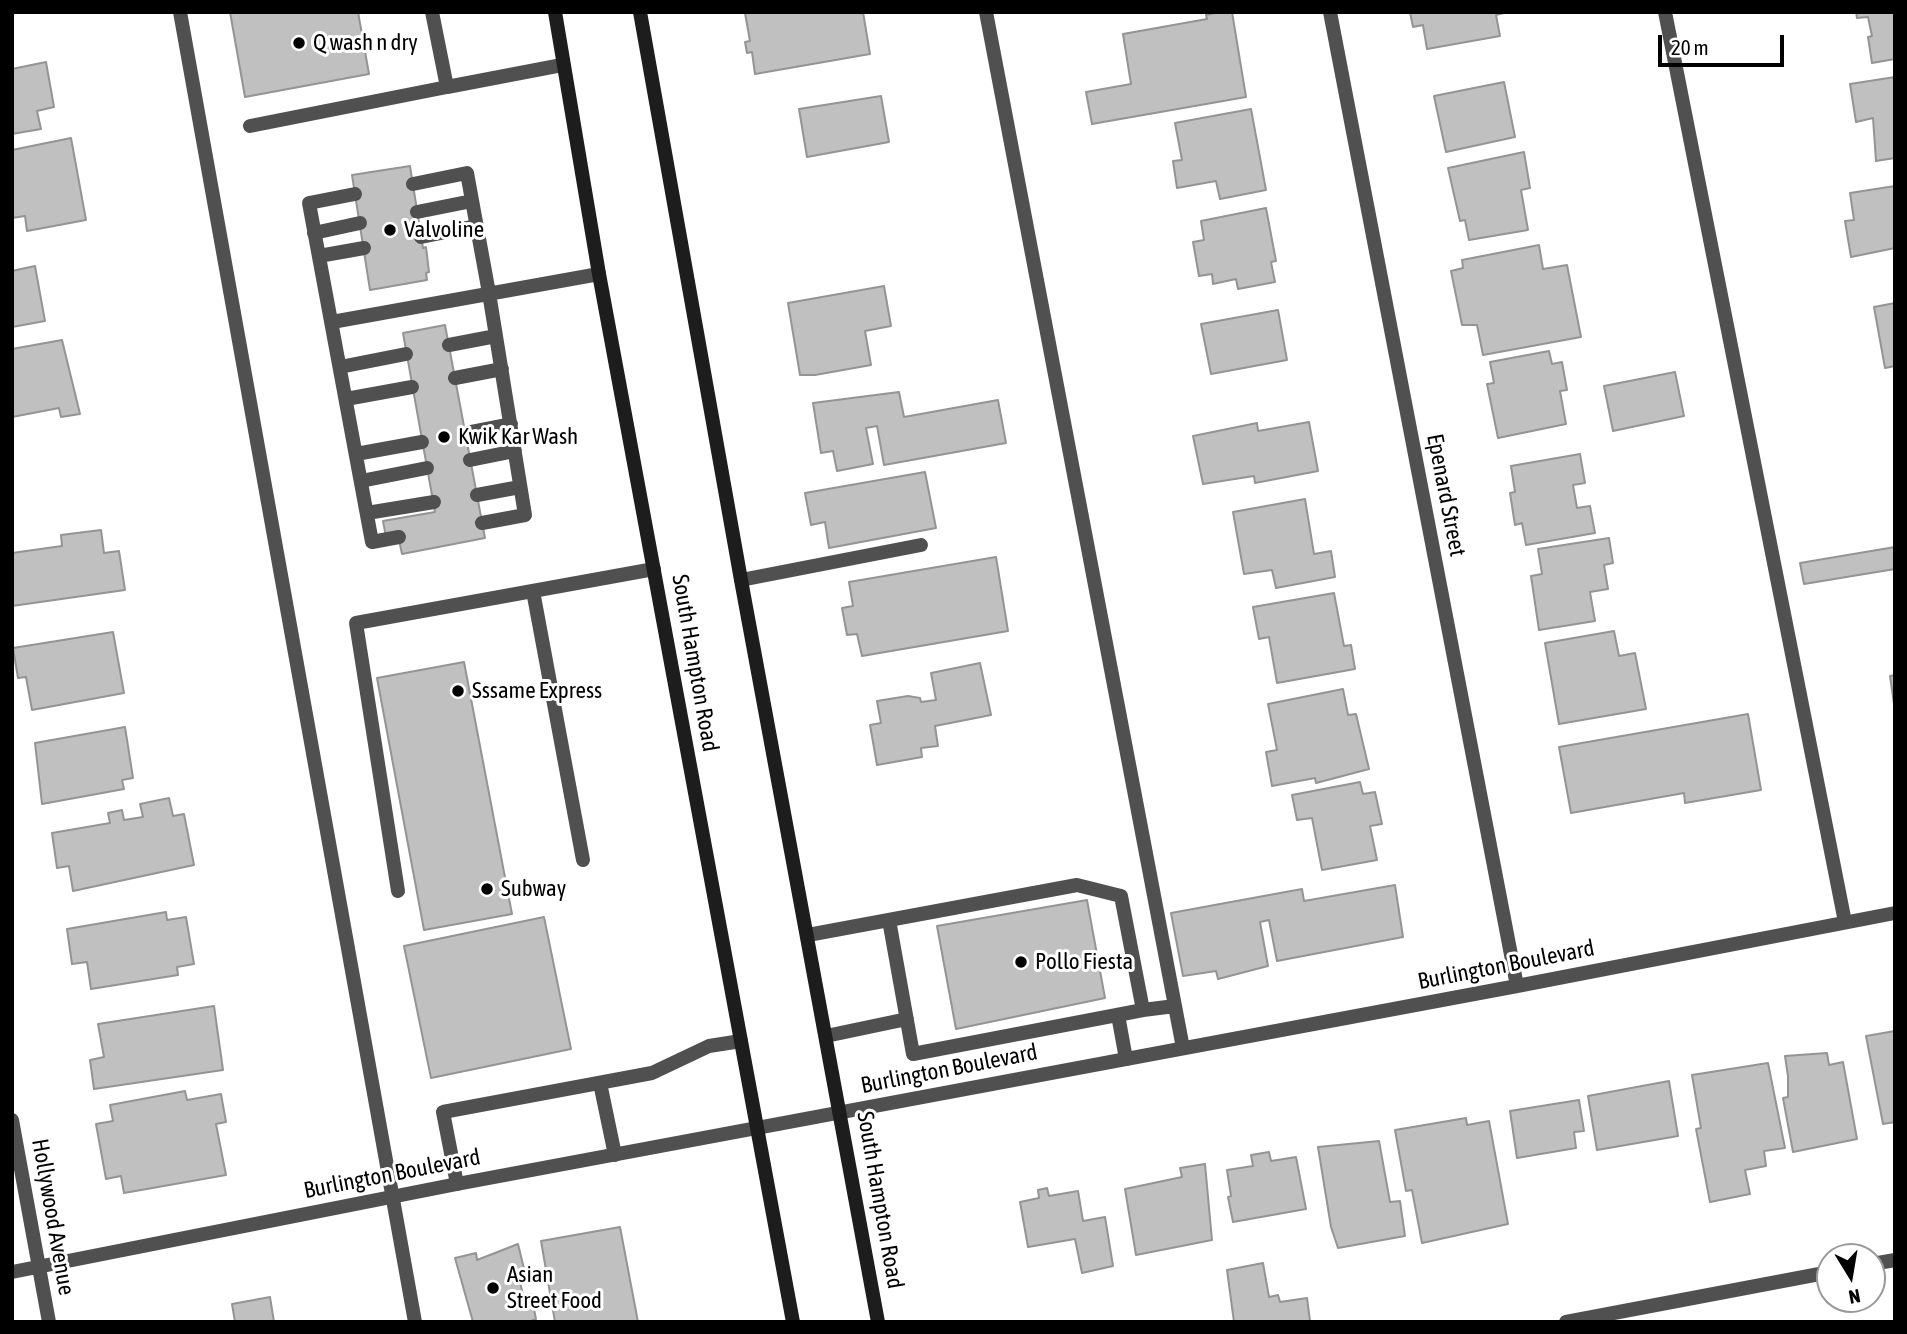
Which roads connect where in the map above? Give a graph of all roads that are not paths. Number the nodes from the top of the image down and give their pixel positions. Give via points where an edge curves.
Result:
1 (180, 12) edge
2 (432, 12) edge
3 (555, 12) edge
4 (640, 12) edge
5 (986, 12) edge
6 (1330, 12) edge
7 (1665, 12) edge
8 (562, 65) junction
9 (447, 87) junction
10 (250, 126) dead end
11 (413, 184) dead end
12 (355, 194) dead end
13 (472, 201) junction
14 (417, 212) dead end
15 (360, 223) dead end
16 (476, 226) junction
17 (314, 233) junction
18 (421, 237) dead end
19 (364, 248) dead end
20 (319, 256) junction
21 (599, 274) junction
22 (489, 293) junction
23 (332, 322) junction
24 (496, 336) junction
25 (449, 345) dead end
26 (406, 354) dead end
27 (340, 367) junction
28 (502, 369) junction
29 (455, 378) dead end
30 (412, 387) dead end
31 (346, 400) junction
32 (511, 425) junction
33 (465, 433) dead end
34 (422, 442) dead end
35 (515, 452) junction
36 (356, 454) junction
37 (470, 460) dead end
38 (427, 468) dead end
39 (361, 481) junction
40 (520, 487) junction
41 (477, 495) dead end
42 (434, 502) dead end
43 (367, 513) junction
44 (482, 523) dead end
45 (399, 537) dead end
46 (921, 545) dead end
47 (654, 569) junction
48 (741, 580) junction
49 (533, 591) junction
50 (583, 860) dead end
51 (398, 891) dead end
52 (1895, 913) edge
53 (888, 920) junction
54 (1845, 922) junction
55 (808, 935) junction
56 (1517, 986) junction
57 (1175, 1006) junction
58 (1143, 1010) junction
59 (1118, 1016) junction
60 (907, 1019) junction
61 (825, 1036) junction
62 (741, 1041) junction
63 (1184, 1048) junction
64 (1126, 1059) junction
65 (600, 1083) junction
66 (841, 1113) junction
67 (12, 1120) edge
68 (758, 1129) junction
69 (615, 1155) junction
70 (457, 1184) junction
71 (392, 1197) junction
72 (40, 1267) junction
73 (12, 1272) edge
74 (1816, 1275) edge
75 (50, 1322) edge
76 (415, 1322) edge
77 (793, 1322) edge
78 (878, 1322) edge
79 (1566, 1322) edge

1 - 71 street
2 - 9 street
3 - 8 main road, South Hampton Road
4 - 48 main road, South Hampton Road
5 - 57 street
6 - 56 street, Epenard Street
7 - 54 street
8 - 9 street
8 - 21 main road, South Hampton Road
9 - 10 street
11 - 13 street via 467,173
12 - 17 street via 309,202
13 - 14 street
13 - 16 street
15 - 17 street
16 - 18 street
16 - 22 street
17 - 20 street
19 - 20 street
20 - 23 street
21 - 22 street
21 - 47 main road, South Hampton Road
22 - 23 street
22 - 24 street
23 - 27 street
24 - 25 street
24 - 28 street
26 - 27 street
27 - 31 street
28 - 29 street
28 - 32 street
30 - 31 street
31 - 36 street
32 - 33 street
32 - 35 street
34 - 36 street
35 - 37 street
35 - 40 street
36 - 39 street
38 - 39 street
39 - 43 street
40 - 41 street
40 - 44 street via 525,515
42 - 43 street
43 - 45 street via 372,542
46 - 48 street
47 - 49 street
47 - 62 main road, South Hampton Road
48 - 55 main road, South Hampton Road
49 - 50 street
49 - 51 street via 355,623
52 - 54 street, Burlington Boulevard
53 - 55 street
53 - 58 street via 1077,885 1121,896
53 - 60 street
54 - 56 street, Burlington Boulevard
55 - 61 main road, South Hampton Road
56 - 63 street, Burlington Boulevard
57 - 58 street
57 - 63 street
58 - 59 street
59 - 60 street via 913,1054
59 - 64 street
60 - 61 street
61 - 66 main road, South Hampton Road
62 - 65 street via 709,1046 652,1073
62 - 68 main road, South Hampton Road
63 - 64 street, Burlington Boulevard
64 - 66 street, Burlington Boulevard
65 - 69 street
65 - 70 street via 443,1112
66 - 68 street, Burlington Boulevard
66 - 78 main road, South Hampton Road
67 - 72 street, Hollywood Avenue
68 - 69 street, Burlington Boulevard
68 - 77 main road, South Hampton Road
69 - 70 street, Burlington Boulevard
70 - 71 street, Burlington Boulevard
71 - 72 street, Burlington Boulevard
71 - 76 street
72 - 73 street, Burlington Boulevard
72 - 75 street, Hollywood Avenue
74 - 79 street

